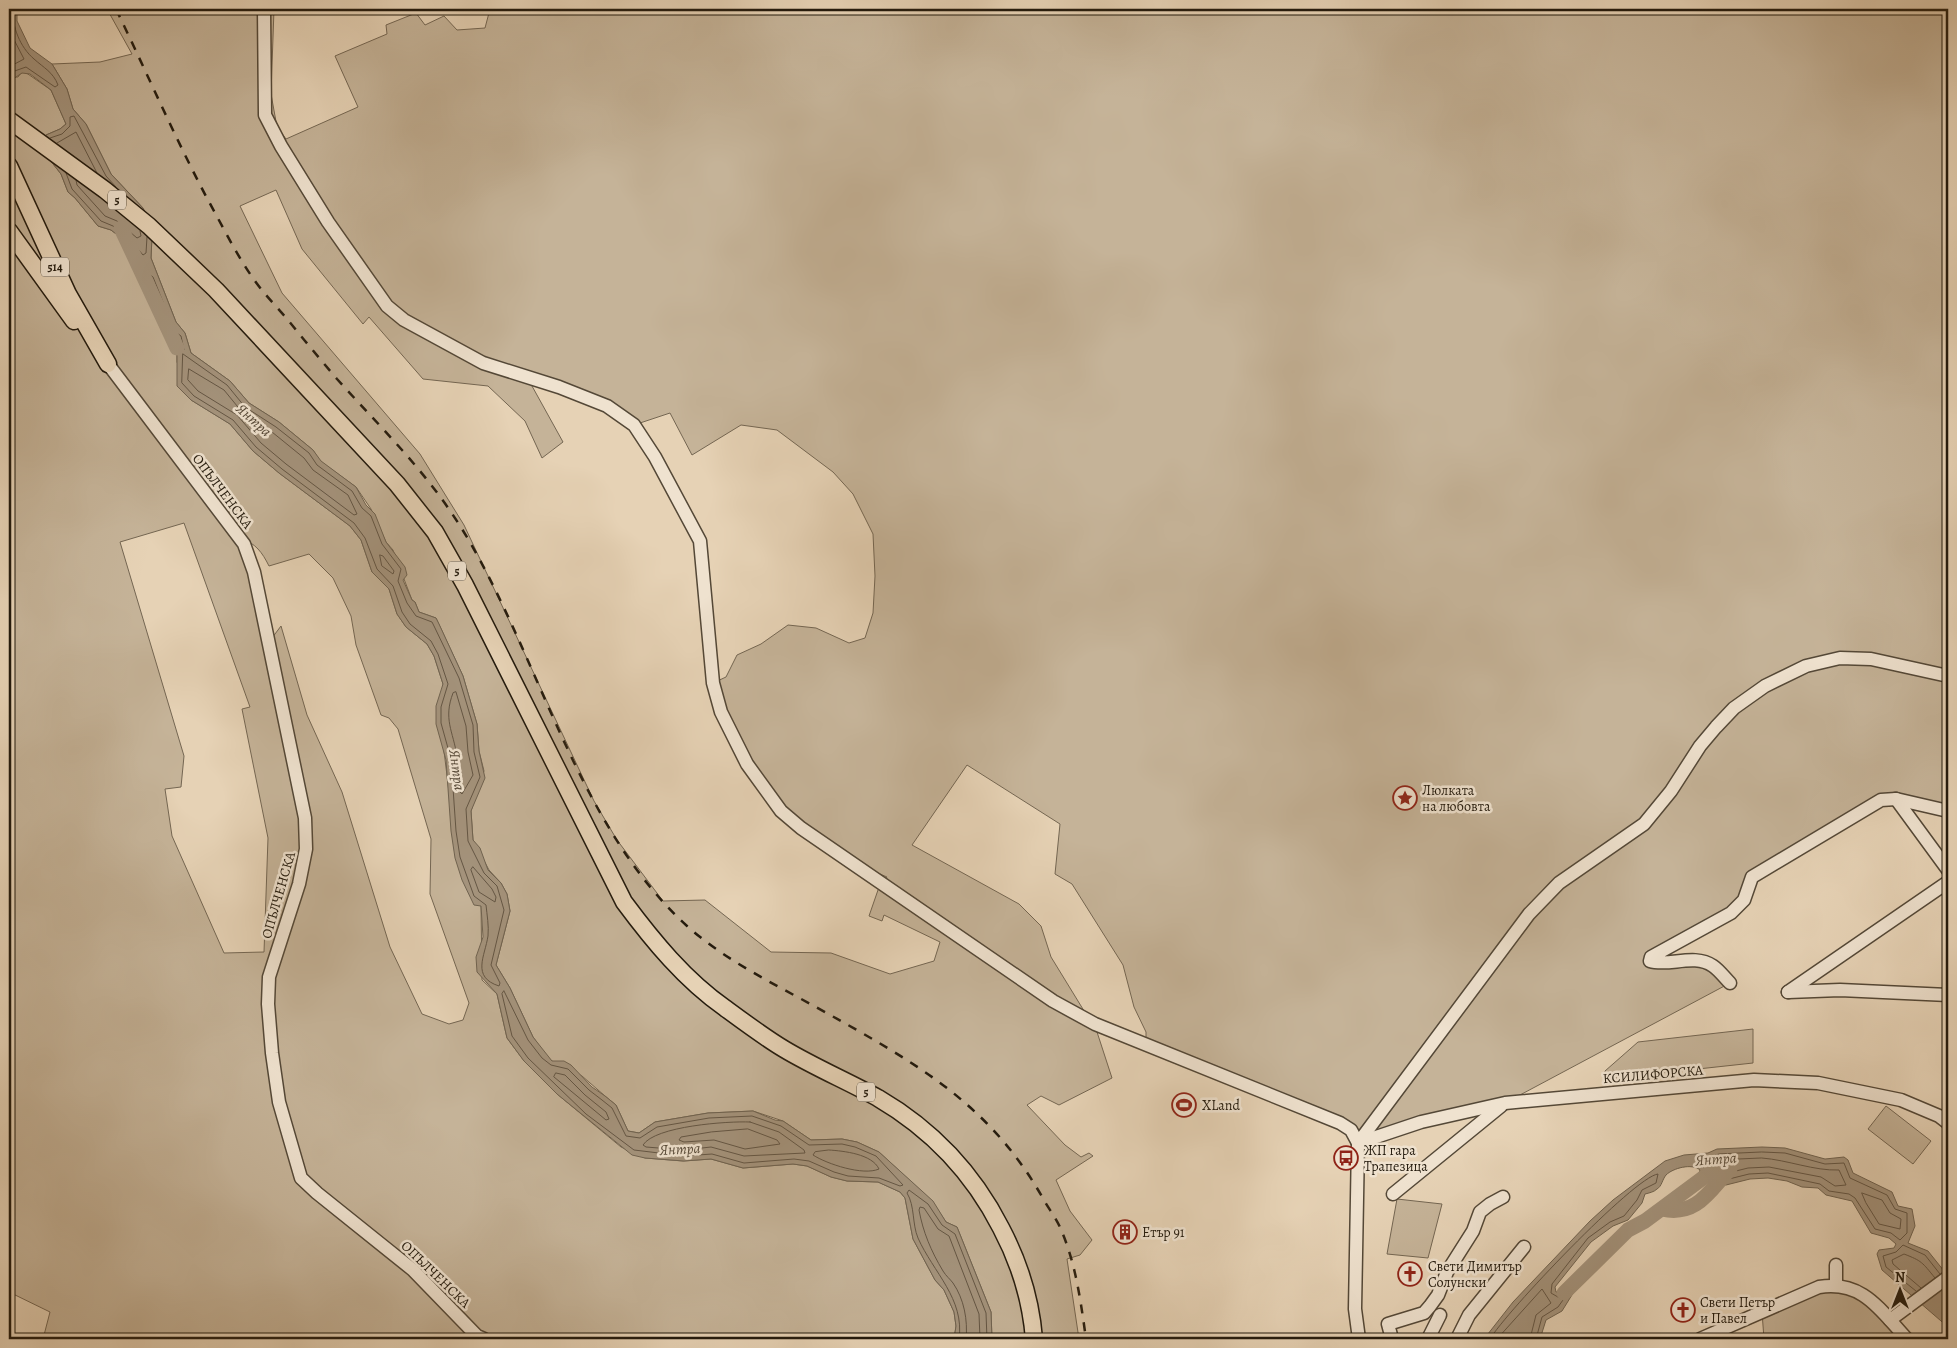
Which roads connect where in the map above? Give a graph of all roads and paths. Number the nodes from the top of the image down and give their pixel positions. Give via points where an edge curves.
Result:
1 (264, 9) edge
2 (9, 120) edge
3 (9, 166) edge
4 (9, 231) edge
5 (108, 364) junction
6 (1948, 676) edge
7 (1896, 798) junction
8 (1948, 811) edge
9 (1948, 870) edge
10 (1948, 882) edge
11 (1730, 983) dead end
12 (1948, 995) edge
13 (1505, 1103) junction
14 (1948, 1124) edge
15 (1358, 1144) junction
16 (1393, 1194) dead end
17 (1503, 1197) dead end
18 (1524, 1247) dead end
19 (1836, 1265) dead end
20 (1948, 1277) edge
21 (1836, 1284) junction
22 (1440, 1315) dead end
23 (1895, 1317) junction
24 (484, 1339) edge
25 (1034, 1339) edge
26 (1359, 1339) edge
27 (1392, 1339) edge
28 (1428, 1339) edge
29 (1457, 1339) edge
30 (1700, 1339) edge
31 (1907, 1339) edge

1 - 15 street via 265,115 280,146 328,222 387,306 404,320 483,363 607,406 634,425 655,457 700,541 713,683 721,712 747,764 781,811 1053,1001 1095,1024 1340,1122 1351,1130
2 - 25 main road, 5 via 149,226 216,290 397,484 435,532 465,585 624,902 682,972 723,1007 784,1048 879,1099 921,1128 956,1160 986,1198 1009,1244 1025,1288
3 - 5 main road, 514 via 68,294
4 - 5 main road, 514 via 53,295
5 - 24 street, ОПЪЛЧЕНСКА / 514 via 244,544 254,572 305,818 306,850 299,884 269,977 268,1004 280,1102 301,1178 413,1270 477,1336
6 - 15 street via 1871,659 1840,658 1806,666 1765,686 1734,708 1700,746 1671,791 1644,824 1559,883 1529,914
7 - 8 street
7 - 9 street
7 - 11 street via 1881,800 1752,877 1744,900 1731,913 1651,957 1650,961 1657,963 1693,960 1712,965
10 - 12 street via 1788,992 1840,990
13 - 14 street, КСИЛИФОРСКА via 1754,1080 1818,1083 1901,1100 1939,1116
13 - 15 street, КСИЛИФОРСКА via 1422,1122
13 - 16 street
15 - 26 street via 1355,1309
17 - 27 street via 1480,1212 1438,1295 1424,1313 1388,1324
18 - 29 street via 1469,1315
19 - 21 street
20 - 23 street
21 - 23 street via 1854,1289
21 - 30 street via 1819,1287
22 - 28 street
23 - 31 street

